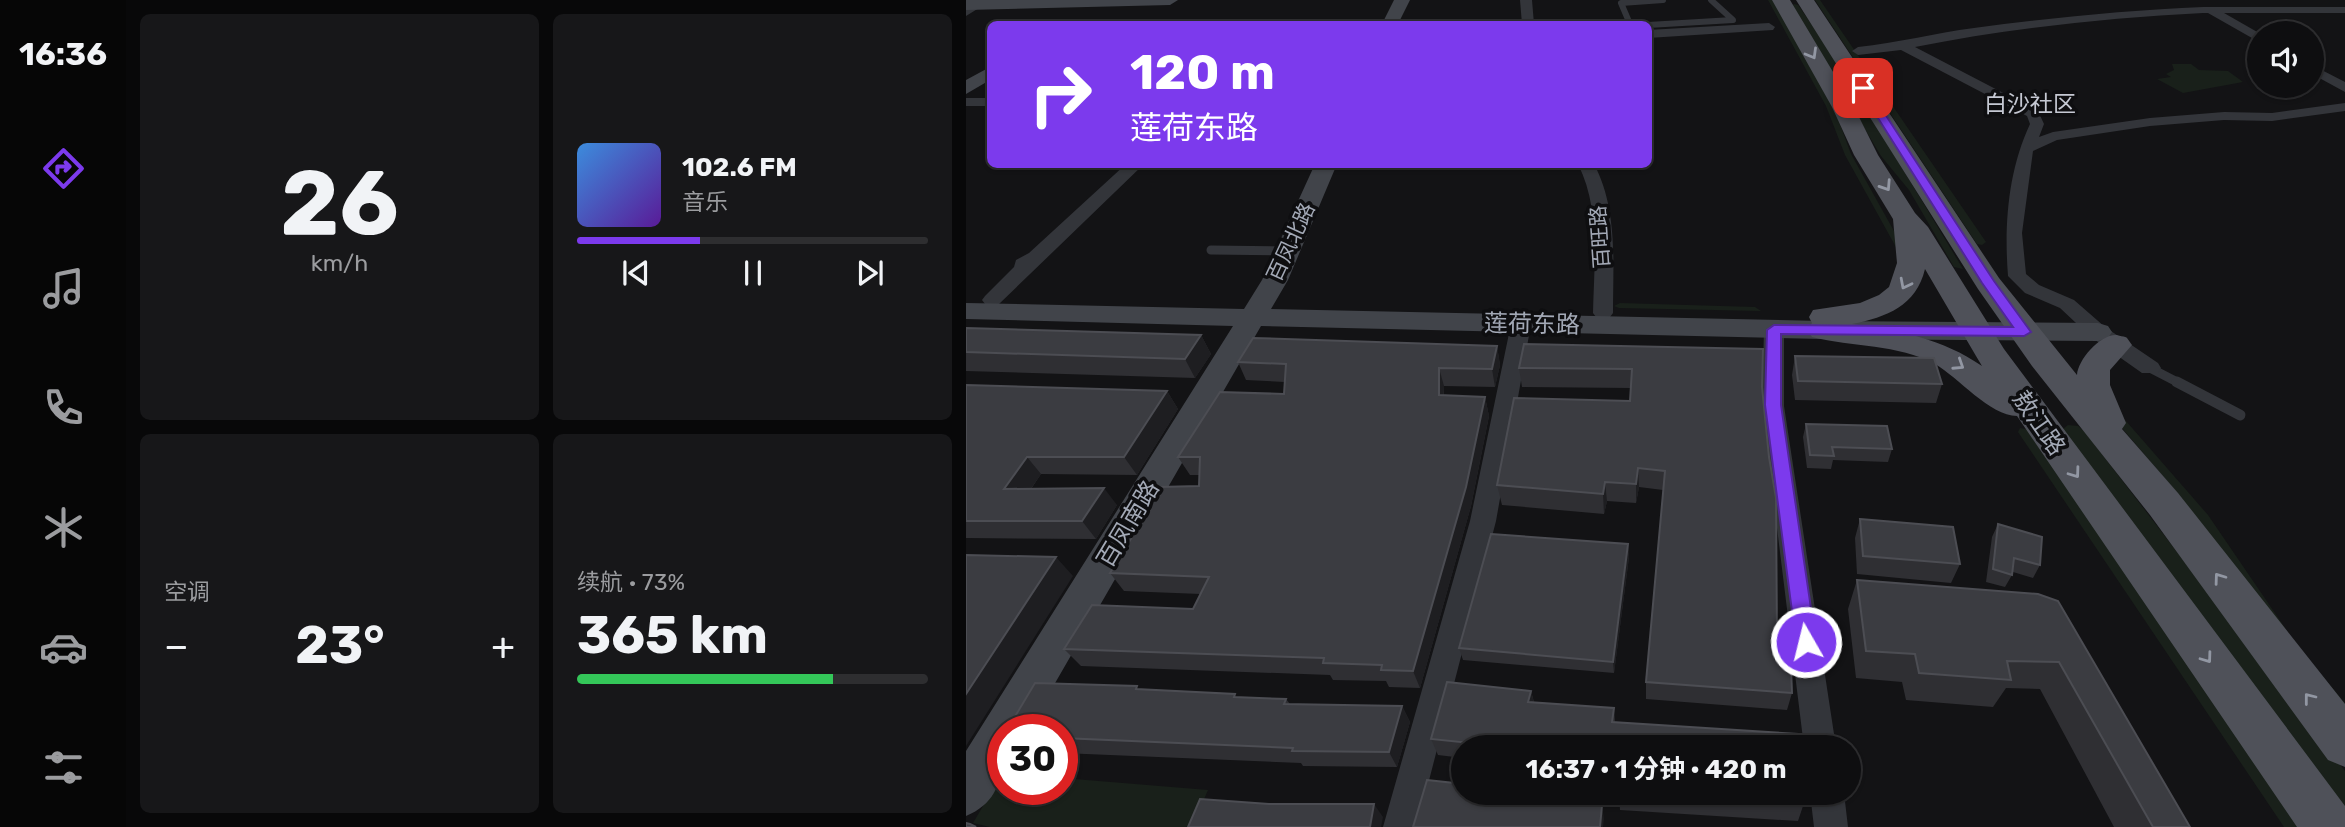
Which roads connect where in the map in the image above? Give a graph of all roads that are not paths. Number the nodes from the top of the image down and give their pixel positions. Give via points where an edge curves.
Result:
1 (1170, 0) edge
2 (1402, 0) edge
3 (1526, 0) edge
4 (1663, 0) edge
5 (1711, 0) edge
6 (2197, 0) edge
7 (2252, 0) edge
8 (1101, 1) edge
9 (1782, 1) edge
10 (1806, 1) edge
11 (974, 6) edge
12 (2210, 10) junction
13 (2267, 10) junction
14 (2345, 10) edge
15 (1073, 19) dead end
16 (1392, 21) edge
17 (1528, 21) edge
18 (1629, 21) edge
19 (1652, 25) edge
20 (1769, 27) dead end
21 (1681, 28) junction
22 (2247, 31) edge
23 (1652, 33) edge
24 (1903, 46) junction
25 (1858, 51) dead end
26 (987, 74) edge
27 (2324, 76) edge
28 (966, 88) edge
29 (2345, 88) edge
30 (966, 102) edge
31 (987, 102) edge
32 (2345, 107) edge
33 (2026, 149) junction
34 (1132, 168) edge
35 (1324, 168) edge
36 (1588, 168) edge
37 (1905, 218) junction
38 (1210, 250) dead end
39 (1289, 251) junction
40 (979, 300) edge
41 (966, 311) edge
42 (1256, 312) junction
43 (1603, 313) junction
44 (1521, 324) junction
45 (1821, 324) junction
46 (1975, 326) junction
47 (2020, 326) junction
48 (1774, 330) junction
49 (2099, 332) junction
50 (2150, 368) joint
51 (2088, 413) junction
52 (2240, 415) dead end
53 (2035, 417) junction
54 (2124, 454) junction
55 (1013, 714) edge
56 (1818, 735) edge
57 (2345, 743) edge
58 (987, 758) edge
59 (966, 793) edge
60 (1829, 805) edge
61 (1400, 827) edge
62 (1832, 827) edge
63 (2328, 827) edge

1 - 8 main road
2 - 16 main road
3 - 17 street
4 - 18 lane via 1621,3
5 - 21 lane via 1734,20
6 - 12 street
7 - 13 street
8 - 11 main road
8 - 15 main road
9 - 10 main road
9 -> 37 main road, 敖江路
10 - 47 main road, 敖江路
12 - 13 street
12 - 22 street
12 - 24 street via 1971,32
13 - 14 street
19 - 21 lane
20 - 21 street
21 - 23 street
24 - 25 street
24 - 33 street via 2033,114 2038,124
26 - 28 main road
27 - 29 street
30 - 31 street
32 - 33 street via 2272,117 2150,122 2053,136
33 - 49 street via 2014,233 2017,276 2032,289 2067,304
34 - 40 street via 1029,263
35 - 39 main road, 百凤北路
36 - 43 street, 百旺路 via 1595,180 1604,253
37 -> 45 main road via 1912,267 1903,291 1873,310
37 - 46 main road, 敖江路
38 - 39 lane
39 - 42 main road, 百凤北路
40 - 42 main road, 莲荷东路
41 - 42 main road, 莲荷东路
42 - 43 main road, 莲荷东路
42 - 44 main road, 莲荷东路
42 - 55 main road, 百凤南路
43 - 45 main road, 莲荷东路
44 - 48 main road, 莲荷东路
44 - 61 street via 1483,521
45 - 46 main road, 莲荷东路
45 - 48 main road, 莲荷东路
45 -> 53 main road via 1945,356
46 - 47 main road, 莲荷东路
46 - 53 main road, 敖江路
47 - 49 main road, 莲荷东路
47 - 51 main road, 敖江路
48 - 56 street via 1773,405
49 - 50 street
49 - 54 main road via 2093,385
50 - 52 lane
51 - 53 main road
51 - 54 main road, 敖江路
53 -> 63 main road, 敖江路
57 -> 54 main road, 敖江路
58 - 59 main road, 百凤南路
60 - 62 street

